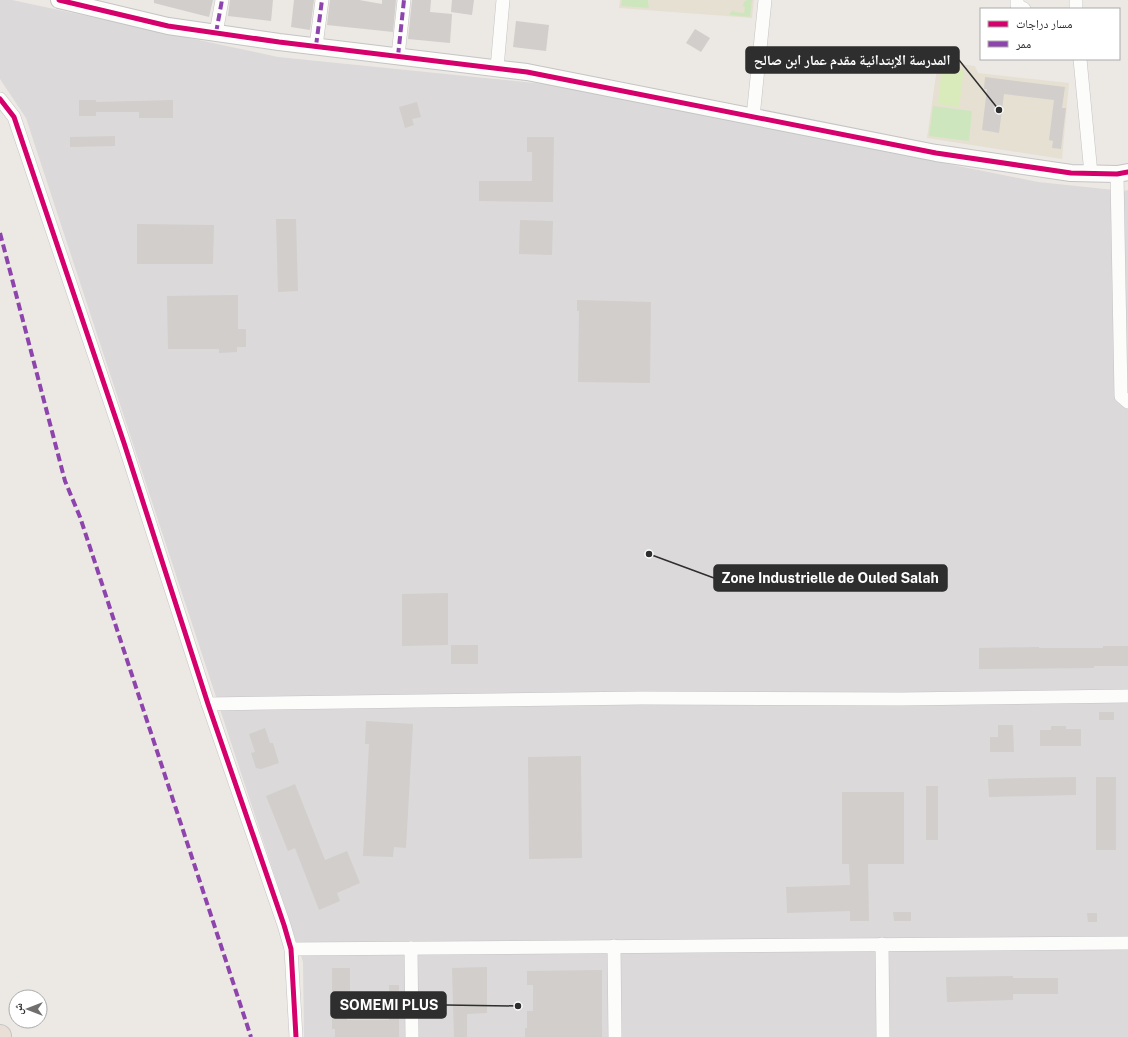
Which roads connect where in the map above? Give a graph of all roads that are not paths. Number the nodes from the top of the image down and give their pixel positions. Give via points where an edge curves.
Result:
1 (59, 0) edge
2 (222, 0) edge
3 (322, 0) edge
4 (404, 0) edge
5 (504, 0) edge
6 (765, 0) edge
7 (1017, 0) edge
8 (1022, 8) edge
9 (216, 33) junction
10 (316, 46) junction
11 (398, 56) junction
12 (1080, 60) edge
13 (497, 68) junction
14 (0, 99) edge
15 (753, 117) junction
16 (1123, 173) edge
17 (1091, 174) junction
18 (1128, 402) edge
19 (1128, 696) edge
20 (208, 704) junction
21 (1128, 943) edge
22 (882, 944) junction
23 (614, 946) junction
24 (411, 948) junction
25 (291, 949) junction
26 (296, 1037) edge
27 (412, 1037) edge
28 (615, 1037) edge
29 (883, 1037) edge

1 - 9 street via 168,26
2 - 9 street
3 - 10 street
4 - 11 street
5 - 13 street
6 - 15 street
7 - 8 street via 1017,5
9 - 10 street
10 - 11 street
11 - 13 street
12 - 17 street
13 - 15 street
14 - 20 street via 14,117 124,443
15 - 17 street via 936,153
16 - 17 street
16 - 18 street via 1121,396
19 - 20 street via 901,699 641,698
20 - 25 street
21 - 22 street
22 - 23 street
22 - 29 street
23 - 24 street
23 - 28 street
24 - 25 street
24 - 27 street
25 - 26 street

